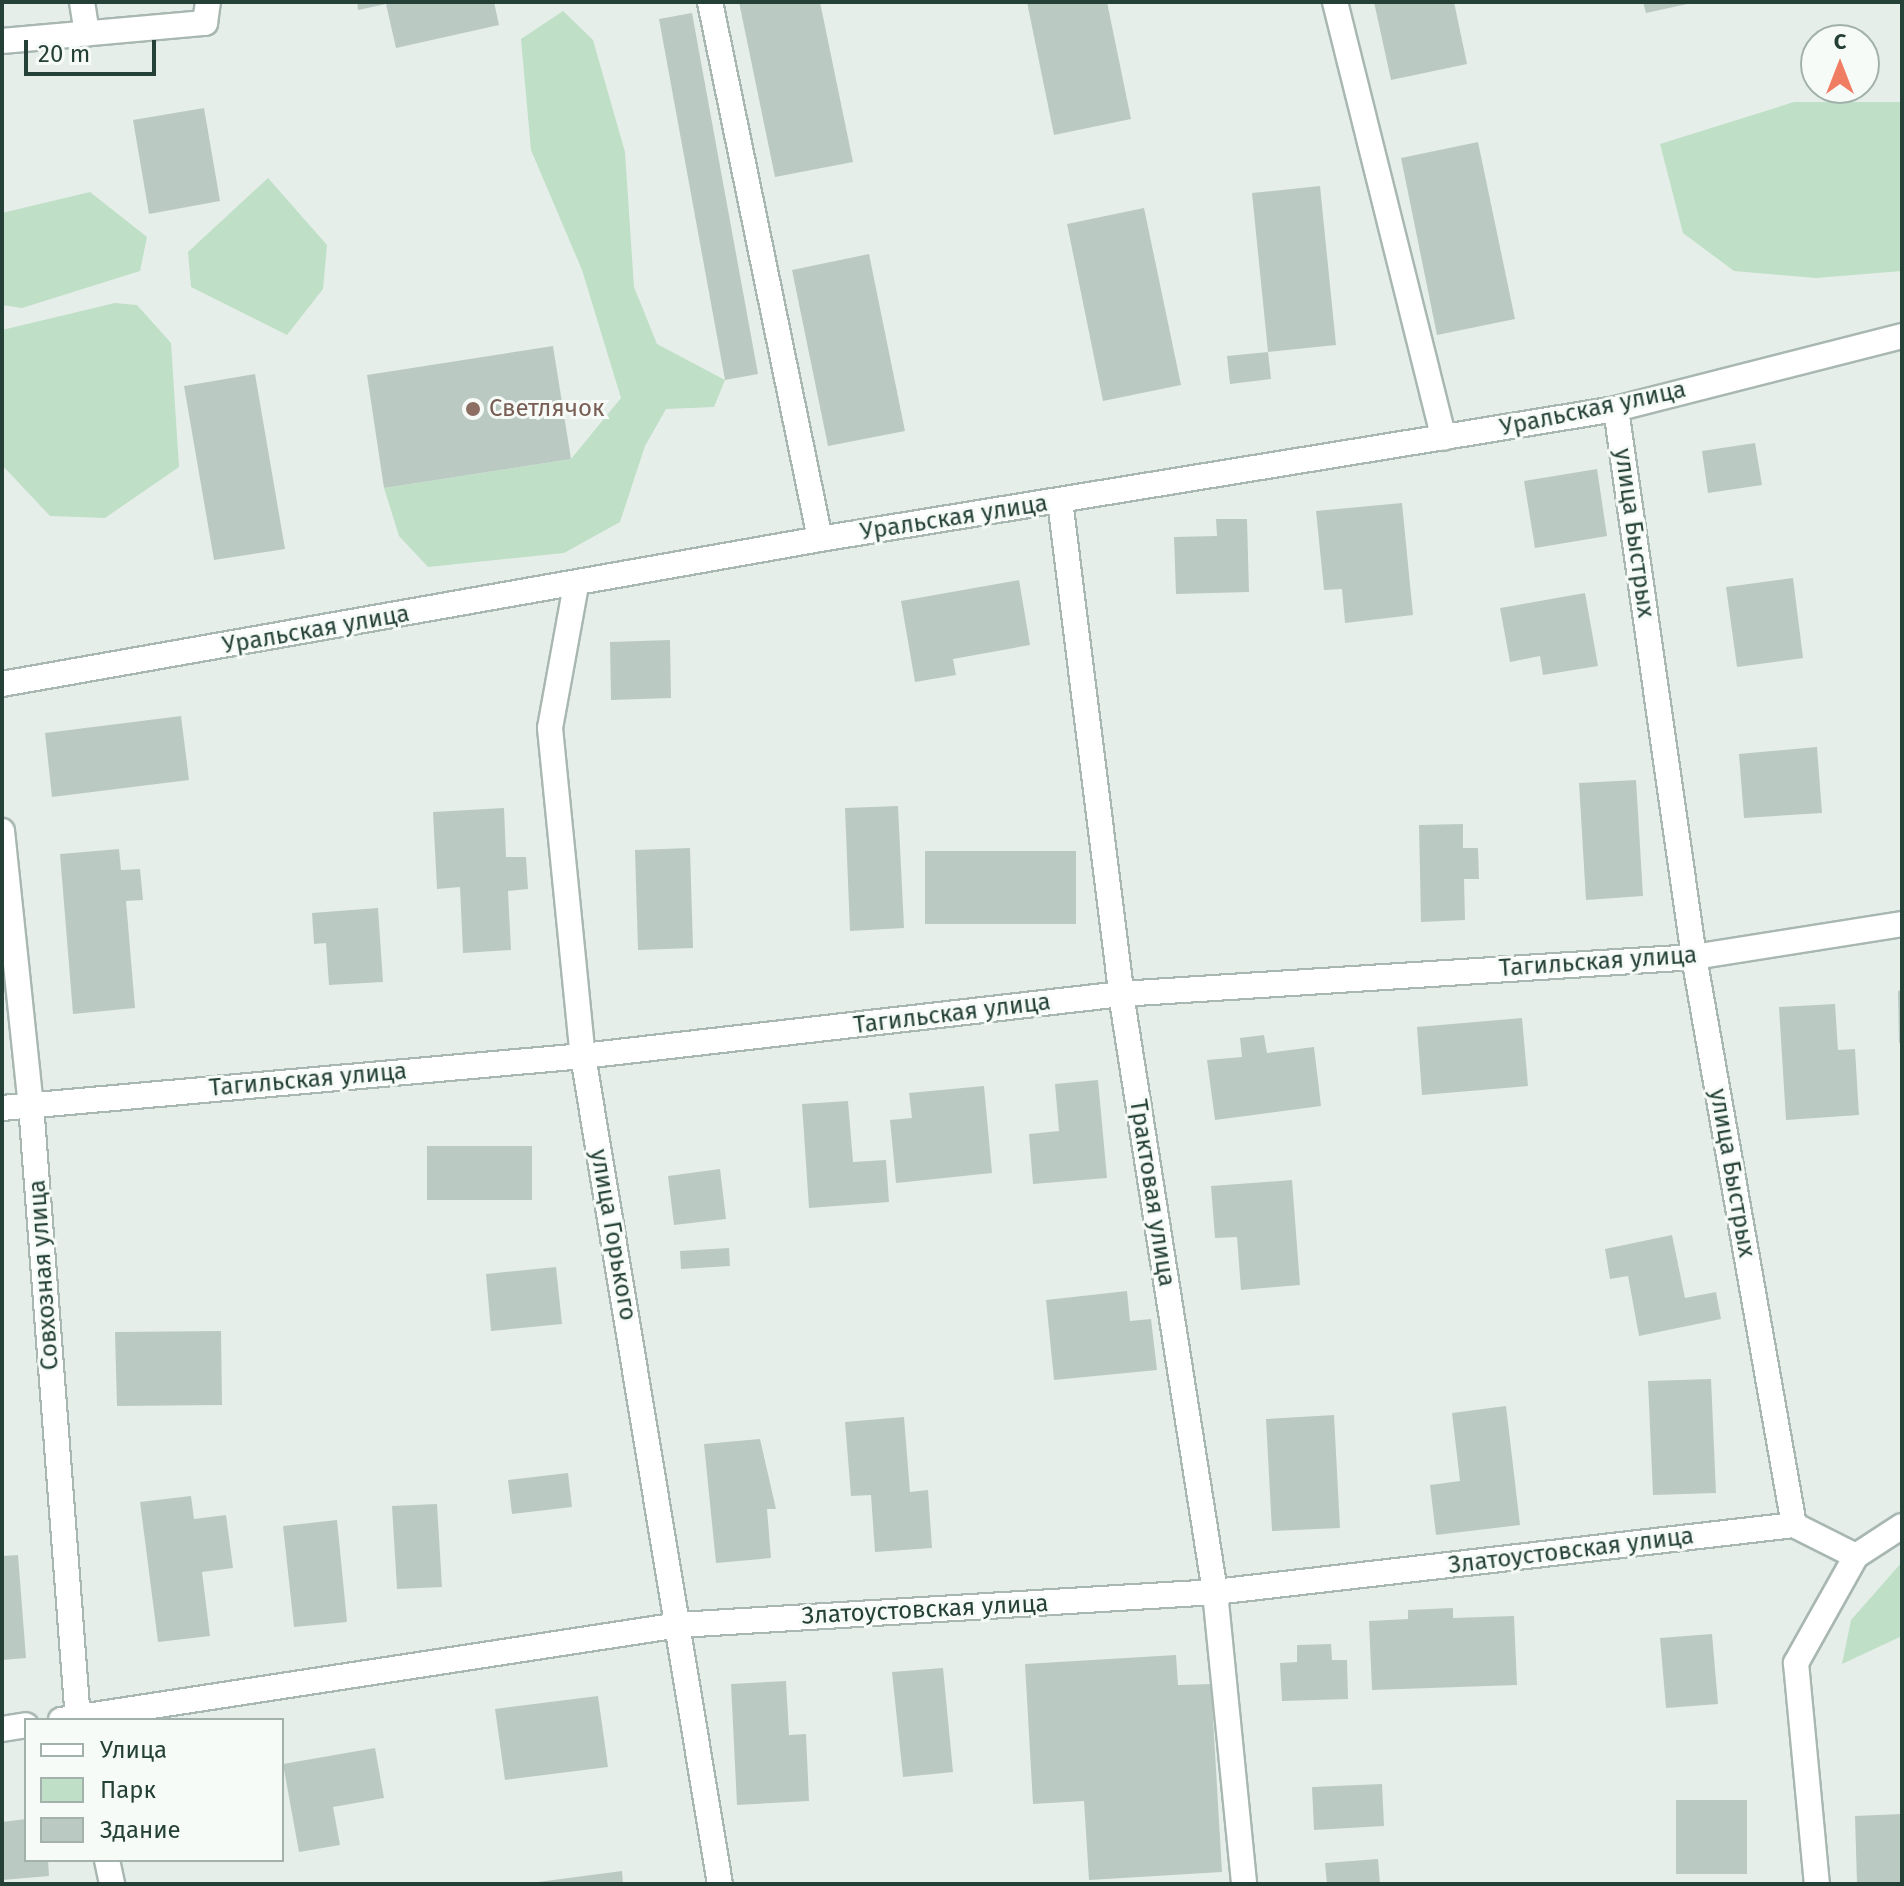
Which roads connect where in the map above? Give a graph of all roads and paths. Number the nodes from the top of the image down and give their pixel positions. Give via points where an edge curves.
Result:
1 (82, 2) edge
2 (208, 2) edge
3 (710, 2) edge
4 (1335, 2) edge
5 (87, 34) junction
6 (2, 41) edge
7 (1902, 336) edge
8 (1616, 409) junction
9 (1444, 438) junction
10 (1060, 501) junction
11 (820, 539) junction
12 (576, 585) junction
13 (2, 684) edge
14 (2, 831) edge
15 (1902, 924) edge
16 (1694, 957) junction
17 (1121, 994) junction
18 (583, 1056) junction
19 (31, 1105) junction
20 (2, 1108) edge
21 (1794, 1525) junction
22 (1902, 1526) edge
23 (1856, 1556) junction
24 (1215, 1592) junction
25 (679, 1625) junction
26 (72, 1718) edge
27 (78, 1718) edge
28 (24, 1725) edge
29 (2, 1729) edge
30 (107, 1862) edge
31 (112, 1884) edge
32 (720, 1884) edge
33 (1244, 1884) edge
34 (1817, 1884) edge

1 - 5 street
2 - 5 street via 205,23
3 - 11 street
4 - 9 street
5 - 6 street
7 - 8 street, Уральская улица
8 - 9 street, Уральская улица
8 - 16 street, улица Быстрых
9 - 10 street, Уральская улица
10 - 11 street, Уральская улица
10 - 17 street, Трактовая улица
11 - 12 street, Уральская улица
12 - 13 street, Уральская улица
12 - 18 street, улица Горького via 550,728
14 - 19 street, Совхозная улица
15 - 16 street, Тагильская улица
16 - 17 street, Тагильская улица
16 - 21 street, улица Быстрых
17 - 18 street, Тагильская улица
17 - 24 street, Трактовая улица
18 - 19 street, Тагильская улица
18 - 25 street, улица Горького
19 - 20 street, Тагильская улица
19 - 26 street, Совхозная улица
21 - 23 street
21 - 24 street, Златоустовская улица
22 - 23 street
23 - 34 street via 1796,1663
24 - 25 street, Златоустовская улица
24 - 33 street, Трактовая улица
25 - 27 street, Златоустовская улица
25 - 32 street, улица Горького
28 - 29 street
30 - 31 street

